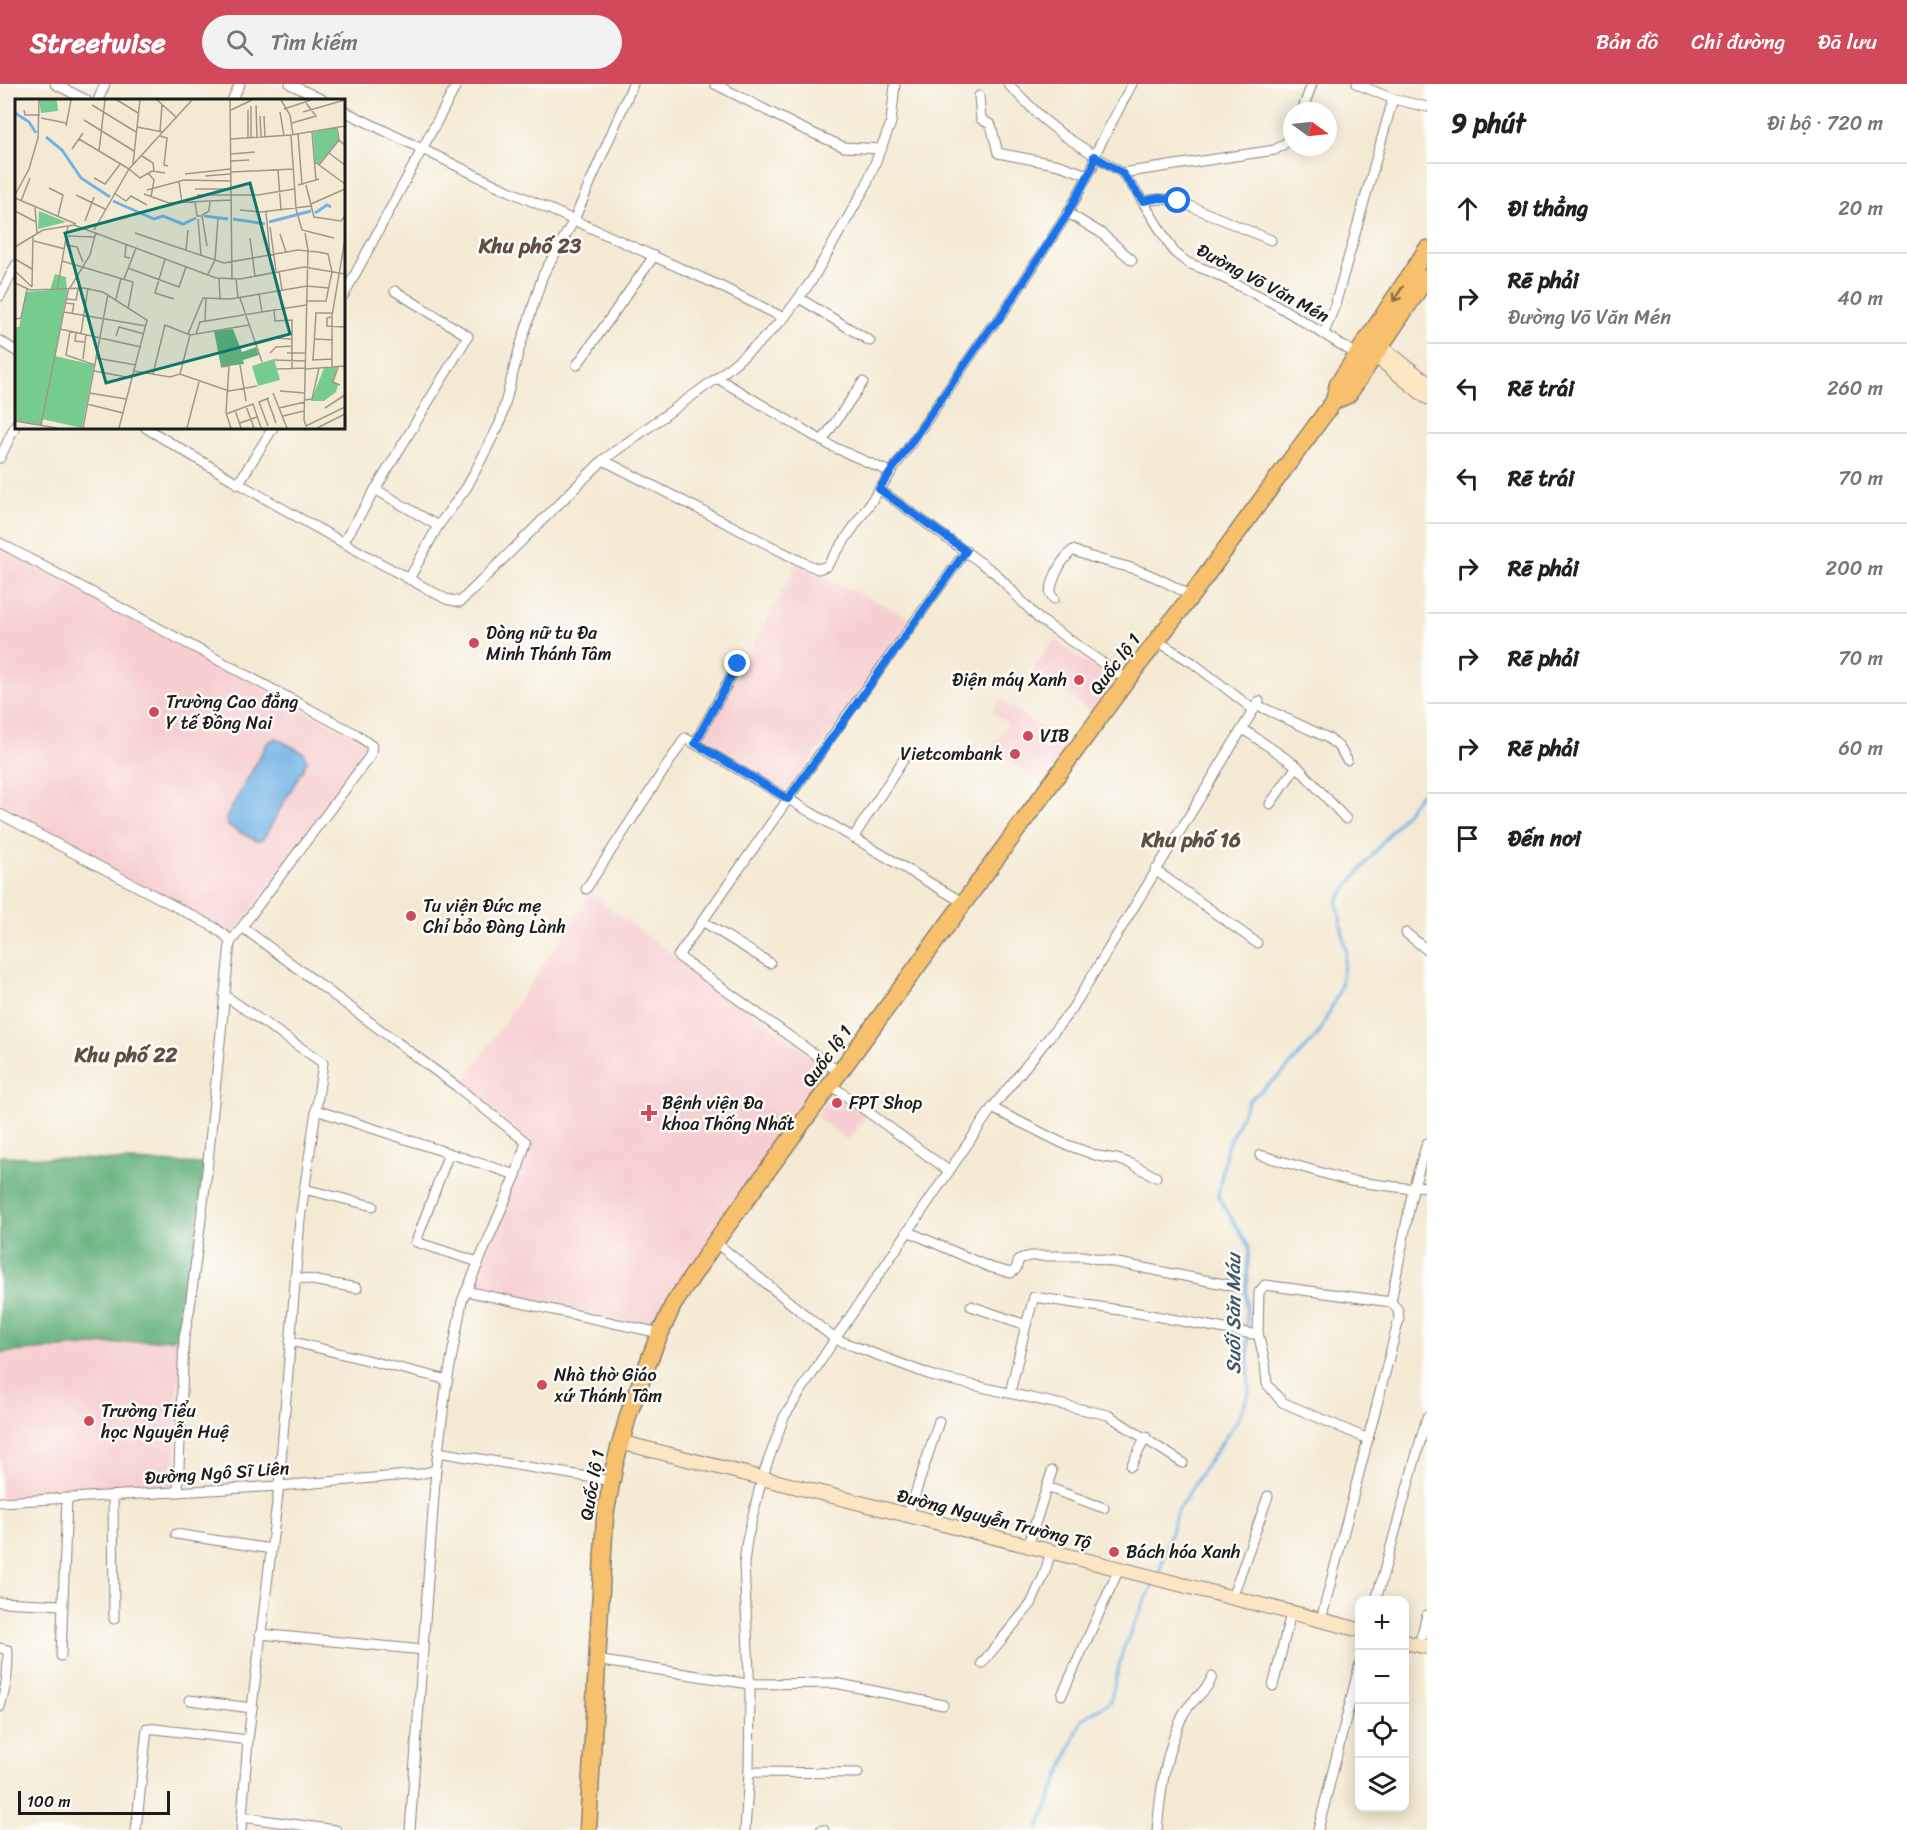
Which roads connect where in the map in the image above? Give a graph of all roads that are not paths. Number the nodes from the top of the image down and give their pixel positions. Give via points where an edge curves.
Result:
1 (55, 84) edge
2 (105, 84) edge
3 (240, 84) edge
4 (290, 84) edge
5 (457, 84) edge
6 (633, 84) edge
7 (716, 84) edge
8 (895, 84) edge
9 (1008, 84) edge
10 (1132, 84) edge
11 (1312, 84) edge
12 (1357, 84) edge
13 (736, 89) edge
14 (979, 96) dead end
15 (84, 99) edge
16 (98, 99) edge
17 (232, 99) edge
18 (321, 99) edge
19 (1394, 99) junction
20 (1305, 102) edge
21 (1427, 107) edge
22 (345, 112) edge
23 (1283, 145) edge
24 (882, 149) junction
25 (422, 150) junction
26 (1094, 156) junction
27 (1122, 173) junction
28 (1088, 175) junction
29 (1143, 201) junction
30 (1068, 213) junction
31 (574, 220) junction
32 (1271, 240) dead end
33 (1427, 249) edge
34 (654, 256) junction
35 (1132, 260) dead end
36 (15, 267) edge
37 (1427, 277) edge
38 (394, 291) dead end
39 (345, 293) edge
40 (0, 296) edge
41 (799, 298) junction
42 (784, 318) junction
43 (1324, 333) junction
44 (0, 341) edge
45 (870, 341) dead end
46 (15, 350) edge
47 (1369, 351) junction
48 (577, 365) dead end
49 (717, 378) junction
50 (863, 382) dead end
51 (1427, 383) edge
52 (1427, 397) edge
53 (15, 426) edge
54 (148, 429) edge
55 (272, 429) edge
56 (822, 441) junction
57 (0, 458) edge
58 (603, 460) junction
59 (890, 472) junction
60 (238, 484) junction
61 (375, 489) junction
62 (879, 489) junction
63 (438, 526) junction
64 (0, 543) edge
65 (343, 543) junction
66 (966, 551) junction
67 (409, 579) junction
68 (1191, 596) junction
69 (1054, 599) dead end
70 (1157, 641) junction
71 (738, 664) dead end
72 (1127, 680) junction
73 (1257, 705) junction
74 (1243, 729) junction
75 (695, 743) junction
76 (907, 753) dead end
77 (1347, 760) dead end
78 (1297, 765) junction
79 (788, 799) junction
80 (1270, 804) dead end
81 (0, 814) edge
82 (1346, 819) dead end
83 (853, 838) junction
84 (1155, 870) junction
85 (586, 889) dead end
86 (964, 903) junction
87 (702, 921) junction
88 (242, 927) junction
89 (1406, 933) dead end
90 (230, 943) junction
91 (1257, 943) dead end
92 (1427, 950) edge
93 (770, 963) dead end
94 (224, 995) junction
95 (835, 1078) junction
96 (992, 1108) junction
97 (316, 1110) junction
98 (1427, 1143) edge
99 (449, 1153) junction
100 (1260, 1155) dead end
101 (949, 1171) junction
102 (516, 1175) junction
103 (1156, 1177) dead end
104 (1427, 1187) edge
105 (1413, 1188) junction
106 (304, 1190) junction
107 (373, 1206) dead end
108 (908, 1231) junction
109 (715, 1242) junction
110 (478, 1262) junction
111 (295, 1277) junction
112 (1234, 1286) dead end
113 (357, 1288) dead end
114 (466, 1291) junction
115 (1391, 1302) junction
116 (970, 1306) dead end
117 (1026, 1325) junction
118 (660, 1333) junction
119 (1255, 1334) junction
120 (834, 1339) junction
121 (291, 1341) junction
122 (448, 1380) junction
123 (1010, 1393) junction
124 (1427, 1417) edge
125 (939, 1421) dead end
126 (1146, 1437) junction
127 (1368, 1439) junction
128 (620, 1442) junction
129 (438, 1452) junction
130 (1183, 1463) dead end
131 (1131, 1466) dead end
132 (436, 1470) junction
133 (1052, 1472) dead end
134 (762, 1478) junction
135 (612, 1480) junction
136 (279, 1486) junction
137 (1047, 1487) junction
138 (178, 1492) junction
139 (113, 1496) junction
140 (1268, 1496) dead end
141 (67, 1498) junction
142 (0, 1502) edge
143 (1104, 1508) dead end
144 (908, 1515) junction
145 (176, 1534) dead end
146 (1028, 1546) junction
147 (271, 1549) junction
148 (1051, 1551) junction
149 (1119, 1569) junction
150 (1377, 1596) edge
151 (1232, 1598) junction
152 (0, 1602) edge
153 (62, 1605) junction
154 (1291, 1613) junction
155 (1427, 1615) edge
156 (114, 1619) dead end
157 (1321, 1620) junction
158 (1355, 1629) edge
159 (260, 1634) junction
160 (1423, 1646) edge
161 (0, 1648) edge
162 (423, 1650) junction
163 (61, 1656) dead end
164 (596, 1660) junction
165 (982, 1663) dead end
166 (1212, 1677) dead end
167 (1355, 1679) edge
168 (749, 1684) junction
169 (1273, 1686) dead end
170 (1062, 1695) dead end
171 (189, 1700) dead end
172 (943, 1705) dead end
173 (0, 1707) edge
174 (252, 1708) junction
175 (248, 1740) junction
176 (749, 1772) junction
177 (858, 1773) dead end
178 (243, 1817) junction
179 (136, 1830) edge
180 (241, 1830) edge
181 (336, 1830) edge
182 (410, 1830) edge
183 (588, 1830) edge
184 (745, 1830) edge
185 (1157, 1830) edge
186 (1318, 1830) edge

1 - 15 street
2 - 16 street
3 - 17 street
4 - 18 street
5 - 25 street
6 - 31 street
7 - 13 street
8 - 24 street via 891,123
9 - 26 street, Đường Võ Văn Mén via 1043,119
10 - 26 street
11 - 20 street
12 - 19 street
13 - 24 street via 799,127 844,147
14 - 28 street via 981,119 991,125 998,153
19 - 21 street
19 - 43 street
22 - 25 street
23 - 27 street via 1275,150
24 - 41 street via 866,186
25 - 31 street
25 - 39 street
26 - 27 street, Đường Võ Văn Mén
26 - 28 street
27 - 29 street, Đường Võ Văn Mén
28 - 30 street
29 - 32 street via 1178,201
29 - 43 street, Đường Võ Văn Mén via 1174,252 1188,263 1275,304
30 - 35 street via 1101,232
30 - 59 street via 999,319
31 - 34 street
31 - 63 street via 543,275 500,423 467,487
33 -> 47 highway, Quốc lộ 1
34 - 42 street
34 - 48 street
36 - 40 street
37 - 47 highway, Quốc lộ 1
38 - 61 street via 468,336
41 - 42 street
41 - 45 street
42 - 49 street
43 - 47 street, Đường Võ Văn Mén
44 - 46 street
47 - 51 main road
47 - 52 main road
47 - 68 highway, Quốc lộ 1 via 1338,384 1334,401
49 - 56 street
49 - 58 street
50 - 56 street
53 - 57 street
54 - 60 street
55 - 60 street
56 - 59 street
58 - 62 street via 818,569 827,566 836,555
58 - 67 street via 460,602 446,599
59 - 62 street
60 - 65 street
61 - 63 street
61 - 65 street
62 - 66 street
63 - 67 street
64 - 88 street via 372,746 370,756
65 - 67 street
66 - 72 street via 995,573 1038,618
66 - 79 street
68 - 69 street via 1133,568 1072,550 1053,582 1050,593
68 - 70 highway, Quốc lộ 1
70 - 72 highway, Quốc lộ 1
70 - 73 street
71 - 75 street
72 - 86 highway, Quốc lộ 1
73 - 74 street
73 - 77 street via 1328,738
74 - 78 street
74 - 84 street
75 - 79 street
75 - 85 street via 684,738
76 - 83 street
78 - 80 street
78 - 82 street
79 - 83 street
79 - 87 street
81 - 90 street via 214,927
83 - 86 street
84 - 91 street
84 - 96 street via 1072,1009
86 - 95 highway, Quốc lộ 1
87 - 93 street
87 - 95 street via 678,956
88 - 90 street
88 - 102 street via 526,1142
89 - 92 street
90 - 94 street
94 - 97 street via 323,1063
94 - 138 street via 207,1171 184,1338
95 - 101 street
95 - 109 highway, Quốc lộ 1
96 - 101 street
96 - 103 street via 1062,1143 1132,1164
97 - 99 street
97 - 106 street
98 - 105 street
99 - 102 street
99 - 110 street via 416,1242
100 - 105 street via 1350,1181
101 - 108 street
102 - 110 street
104 - 105 street
105 - 115 street
106 - 107 street
106 - 111 street
108 - 112 street via 1011,1273 1019,1259 1030,1256 1083,1256
108 - 120 street
109 - 118 highway, Quốc lộ 1 via 673,1305
109 - 120 street
110 - 114 street
111 - 113 street
111 - 121 street
114 - 118 street
114 - 122 street
115 - 119 street via 1265,1285 1259,1292
115 - 127 street via 1399,1319
116 - 117 street
117 - 119 street via 1034,1297
117 - 123 street
118 - 128 highway, Quốc lộ 1
119 - 127 street via 1267,1384 1282,1402
120 - 123 street via 936,1377
120 - 134 street via 784,1417
121 - 122 street
121 - 136 street
122 - 129 street
123 - 126 street via 1108,1415
124 - 150 street
125 - 144 street
126 - 130 street
126 - 131 street
127 - 157 street
128 - 134 main road, Đường Nguyễn Trường Tộ
128 - 135 highway, Quốc lộ 1
129 - 132 street
129 - 135 street
132 - 136 street, Đường Ngô Sĩ Liên
132 - 162 street
133 - 137 street
134 - 144 main road, Đường Nguyễn Trường Tộ
134 - 168 street via 744,1564
135 - 164 highway, Quốc lộ 1 via 605,1516
136 - 138 street, Đường Ngô Sĩ Liên
136 - 147 street
137 - 143 street
137 - 146 street
138 - 139 street, Đường Ngô Sĩ Liên
139 - 141 street, Đường Ngô Sĩ Liên
139 - 156 street
140 - 151 street
141 - 142 street, Đường Ngô Sĩ Liên
141 - 153 street
144 - 146 main road, Đường Nguyễn Trường Tộ
145 - 147 street
146 - 148 main road, Đường Nguyễn Trường Tộ
147 - 159 street
148 - 149 main road, Đường Nguyễn Trường Tộ
148 - 165 street via 1031,1604
149 - 151 main road, Đường Nguyễn Trường Tộ
149 - 170 street
151 - 154 main road, Đường Nguyễn Trường Tộ
152 - 153 street
153 - 163 street
154 - 157 main road, Đường Nguyễn Trường Tộ
154 - 169 street
155 - 160 street
157 - 158 main road, Đường Nguyễn Trường Tộ
159 - 162 street
159 - 174 street
161 - 173 street via 8,1650 6,1689
162 - 182 street
164 - 168 street
164 - 183 highway, Quốc lộ 1
166 - 185 street via 1186,1710 1172,1739
167 - 186 street
168 - 172 street via 835,1683
168 - 176 street
171 - 174 street
174 - 175 street
175 - 178 street
175 - 179 street via 147,1728
176 - 177 street
176 - 184 street
178 - 180 street
178 - 181 street

